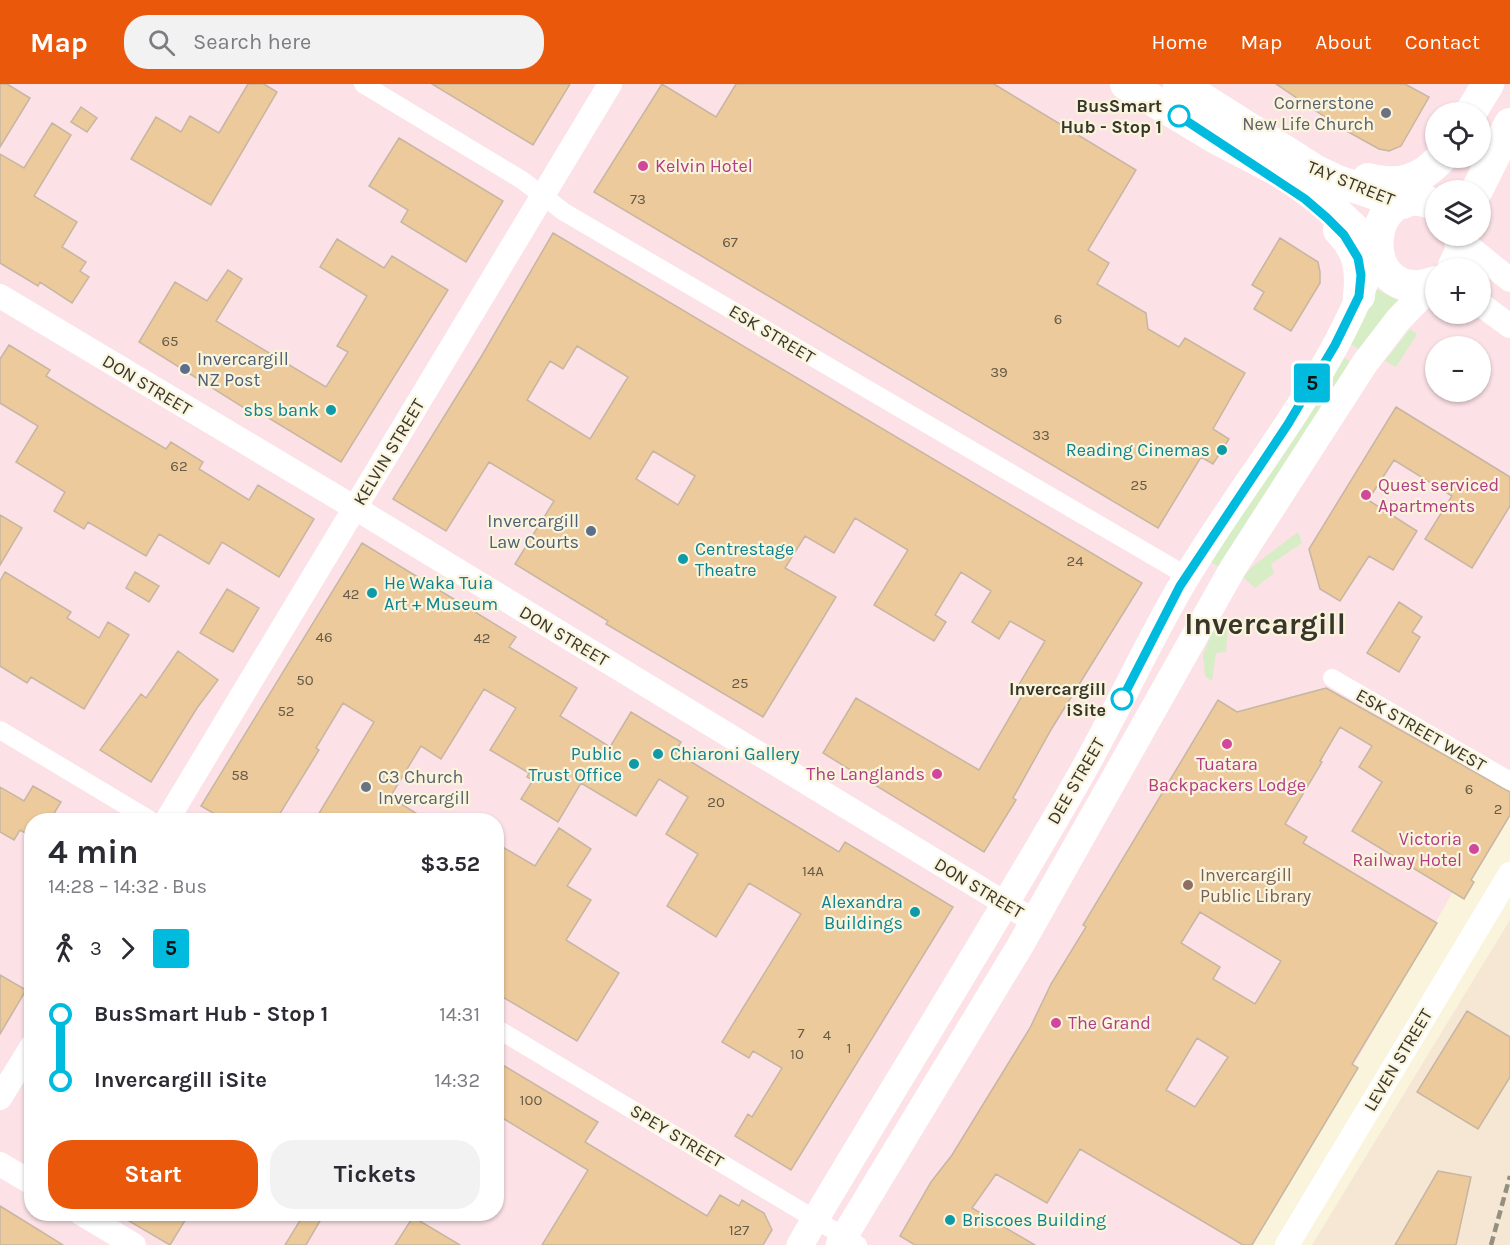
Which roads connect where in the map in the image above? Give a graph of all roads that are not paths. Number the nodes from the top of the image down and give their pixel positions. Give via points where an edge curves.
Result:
1 (363, 84) edge
2 (610, 84) edge
3 (1126, 84) edge
4 (1179, 84) edge
5 (1488, 84) edge
6 (1477, 102) edge
7 (1510, 124) edge
8 (1222, 126) junction
9 (1432, 168) edge
10 (1433, 168) edge
11 (1482, 180) edge
12 (543, 195) junction
13 (1425, 202) edge
14 (1403, 203) junction
15 (1376, 250) junction
16 (1491, 274) edge
17 (1425, 275) edge
18 (1510, 280) edge
19 (1425, 289) edge
20 (0, 296) edge
21 (1359, 296) junction
22 (1491, 312) edge
23 (1510, 326) edge
24 (355, 508) junction
25 (1187, 576) junction
26 (1332, 678) dead end
27 (0, 730) edge
28 (1510, 782) edge
29 (138, 813) edge
30 (171, 813) edge
31 (1510, 874) edge
32 (1003, 903) junction
33 (1034, 921) junction
34 (504, 1033) edge
35 (24, 1059) edge
36 (0, 1098) edge
37 (0, 1164) edge
38 (24, 1178) edge
39 (815, 1219) junction
40 (94, 1221) edge
41 (847, 1242) edge
42 (134, 1245) edge
43 (800, 1245) edge
44 (1287, 1245) edge

1 - 12 street, ESK STREET
2 - 12 street, KELVIN STREET
3 - 8 highway, TAY STREET
4 - 8 highway, TAY STREET
5 - 6 highway
7 - 11 highway
8 - 9 highway via 1382,183 1410,181
8 - 14 highway, TAY STREET via 1316,171
8 - 15 highway, TAY STREET via 1311,192
8 - 21 highway via 1344,235 1358,258
10 - 14 highway
12 - 24 street, KELVIN STREET
12 - 25 street, ESK STREET via 574,218
13 - 14 highway, TAY STREET
14 - 15 highway via 1383,218
15 - 17 highway, TAY STREET via 1387,272 1397,280 1408,285
15 - 21 main road, DEE STREET
16 - 18 street
19 - 33 main road, DEE STREET via 1365,363 1233,568
20 - 24 street, DON STREET
21 - 25 main road, DEE STREET via 1294,415
22 - 23 street
24 - 30 street, KELVIN STREET
24 - 32 street, DON STREET
25 - 32 main road, DEE STREET via 1080,777
26 - 28 street, ESK STREET WEST
27 - 29 street
31 - 44 street, LEVEN STREET
32 - 33 street, DON STREET
32 - 39 main road, DEE STREET
33 - 41 main road, DEE STREET
34 - 39 street, SPEY STREET
35 - 36 street
37 - 38 street
39 - 41 street, SPEY STREET
39 - 43 main road, DEE STREET
40 - 42 street

